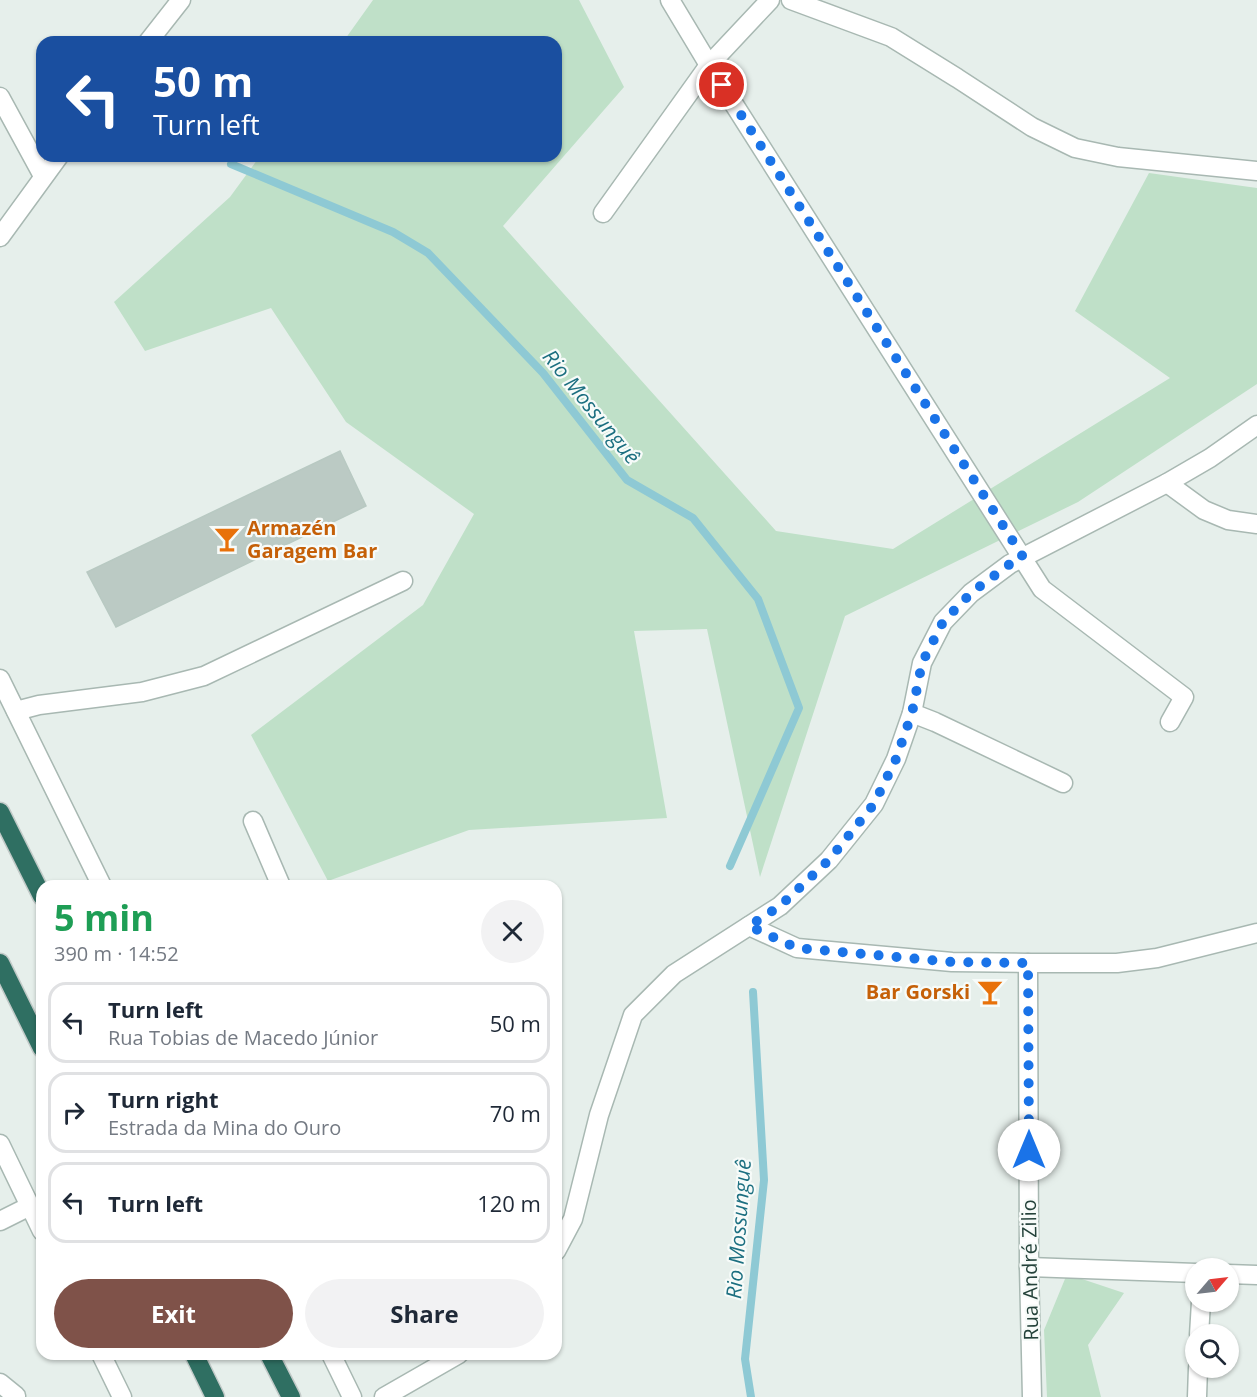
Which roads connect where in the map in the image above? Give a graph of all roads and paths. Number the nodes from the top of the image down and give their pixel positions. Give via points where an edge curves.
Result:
1 (181, 0) edge
2 (670, 0) edge
3 (770, 0) edge
4 (791, 0) edge
5 (153, 36) edge
6 (709, 65) junction
7 (0, 97) edge
8 (54, 162) edge
9 (1257, 171) edge
10 (43, 176) junction
11 (603, 213) dead end
12 (0, 237) edge
13 (1257, 425) edge
14 (1167, 483) junction
15 (1257, 524) edge
16 (1023, 557) junction
17 (403, 581) dead end
18 (0, 680) edge
19 (16, 711) junction
20 (912, 713) junction
21 (1170, 722) dead end
22 (1063, 783) dead end
23 (0, 812) edge
24 (253, 821) dead end
25 (99, 880) edge
26 (278, 880) edge
27 (36, 884) edge
28 (749, 926) junction
29 (1257, 933) edge
30 (0, 963) edge
31 (1028, 963) junction
32 (36, 1036) edge
33 (0, 1144) edge
34 (30, 1206) junction
35 (36, 1218) edge
36 (0, 1221) edge
37 (562, 1240) edge
38 (1029, 1268) junction
39 (1185, 1273) edge
40 (1239, 1274) edge
41 (1257, 1275) edge
42 (104, 1360) edge
43 (197, 1360) edge
44 (272, 1360) edge
45 (334, 1360) edge
46 (449, 1360) edge
47 (1198, 1378) edge
48 (0, 1383) edge
49 (16, 1396) edge
50 (122, 1397) edge
51 (215, 1397) edge
52 (291, 1397) edge
53 (352, 1397) edge
54 (384, 1397) edge
55 (1032, 1397) edge
56 (1197, 1397) edge

1 - 5 street
2 - 6 street
3 - 6 street
4 - 9 street via 891,38 1032,127 1075,148 1118,157
6 - 11 street
6 - 16 street
7 - 10 street
8 - 10 street
10 - 12 street
13 - 14 street
14 - 15 street via 1204,510 1228,520
14 - 16 street
16 - 20 street via 971,593 943,622 922,663
16 - 21 street via 1042,588 1184,697
17 - 19 street via 204,676 142,692
18 - 19 street
19 - 25 street
20 - 22 street
20 - 28 street via 874,804 829,860 780,906
23 - 27 highway
24 - 26 street
28 - 31 street via 797,948 952,962
28 - 37 street via 674,974 633,1014 599,1115 573,1219
29 - 31 street via 1157,958 1117,963
30 - 32 highway
31 - 38 street, Rua André Zilio
33 - 34 street
34 - 35 street
34 - 36 street
38 - 39 street
38 - 55 street, Rua André Zilio
40 - 41 street
42 - 50 street
43 - 51 highway
44 - 52 highway
45 - 53 street
46 - 54 street
47 - 56 street
48 - 49 street

